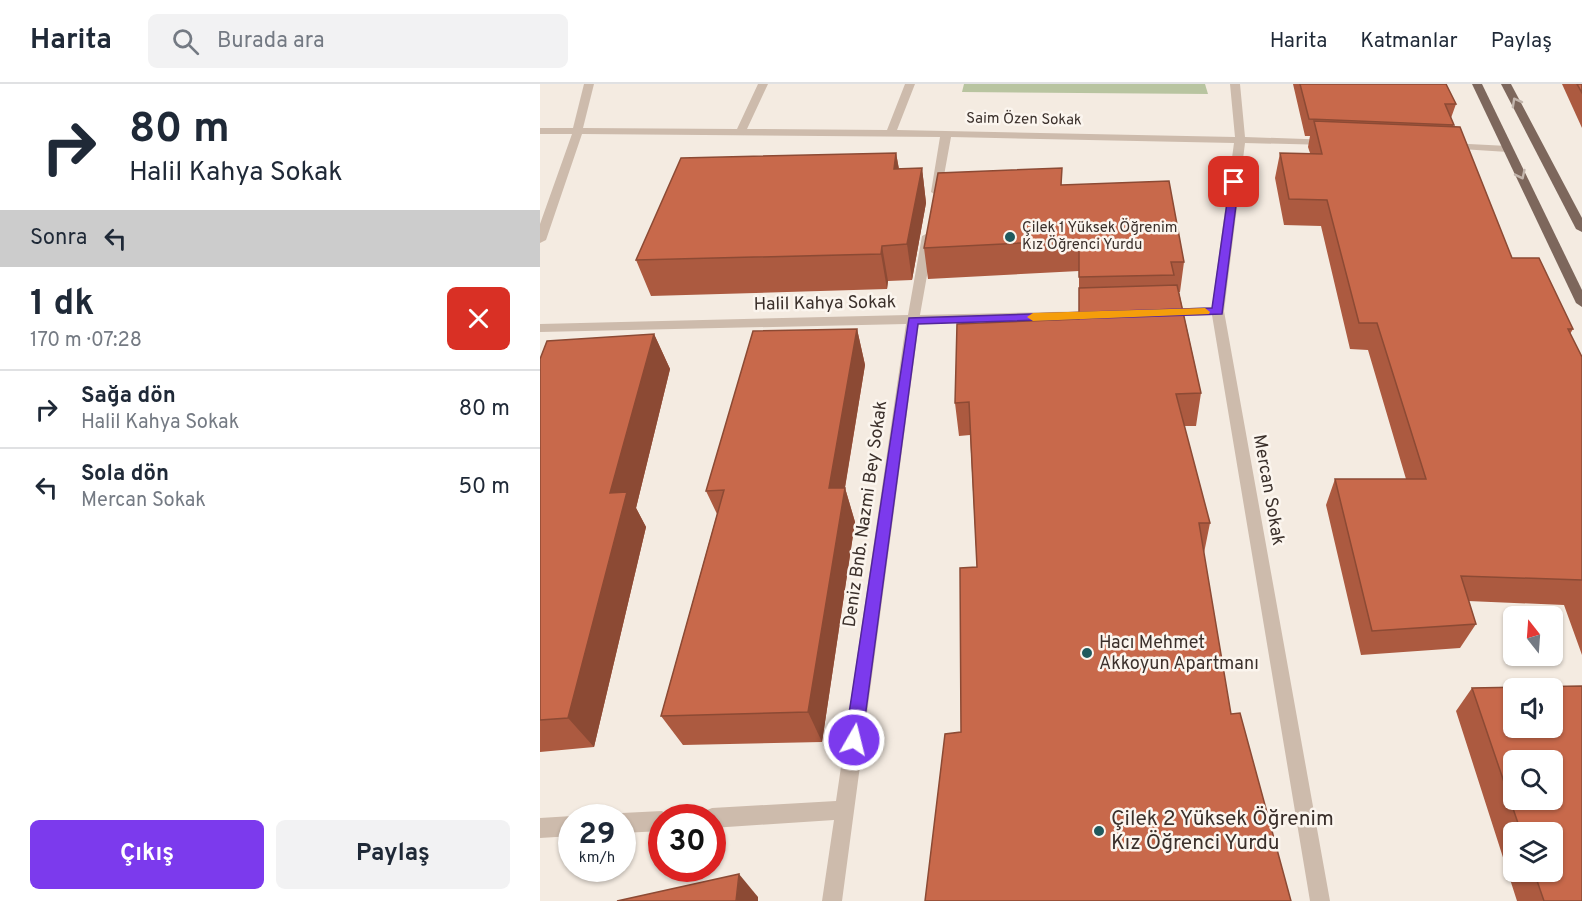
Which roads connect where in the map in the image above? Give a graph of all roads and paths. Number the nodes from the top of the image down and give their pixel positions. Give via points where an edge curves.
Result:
1 (589, 84) edge
2 (763, 84) edge
3 (910, 84) edge
4 (1235, 84) edge
5 (1477, 84) edge
6 (1506, 84) edge
7 (578, 130) junction
8 (540, 131) edge
9 (741, 132) junction
10 (891, 133) junction
11 (946, 134) junction
12 (1240, 139) junction
13 (1345, 143) edge
14 (1438, 146) edge
15 (1508, 149) junction
16 (1582, 229) edge
17 (540, 240) edge
18 (1582, 303) edge
19 (1218, 311) junction
20 (1148, 313) edge
21 (1112, 315) edge
22 (913, 321) junction
23 (540, 328) edge
24 (844, 810) junction
25 (726, 817) edge
26 (558, 827) edge
27 (540, 828) edge
28 (832, 901) edge
29 (1320, 901) edge

1 - 7 street
2 - 9 street
3 - 10 street
4 - 12 street, Mercan Sokak
5 - 15 main road
16 -> 6 main road
7 - 8 street, Saim Özen Sokak
7 - 9 street, Saim Özen Sokak
7 - 17 street
9 - 10 street, Saim Özen Sokak
10 - 11 street, Saim Özen Sokak
11 - 12 street, Saim Özen Sokak
11 - 22 street, Deniz Bnb. Nazmi Bey Sokak
12 - 13 street, Saim Özen Sokak
12 - 19 street, Mercan Sokak
14 - 15 street
15 -> 18 main road
19 - 20 street
19 - 29 street, Mercan Sokak
21 - 22 street, Halil Kahya Sokak
22 - 23 street, Halil Kahya Sokak
22 - 24 street, Deniz Bnb. Nazmi Bey Sokak
24 - 25 street
24 - 28 street, Deniz Bnb. Nazmi Bey Sokak
26 - 27 street

